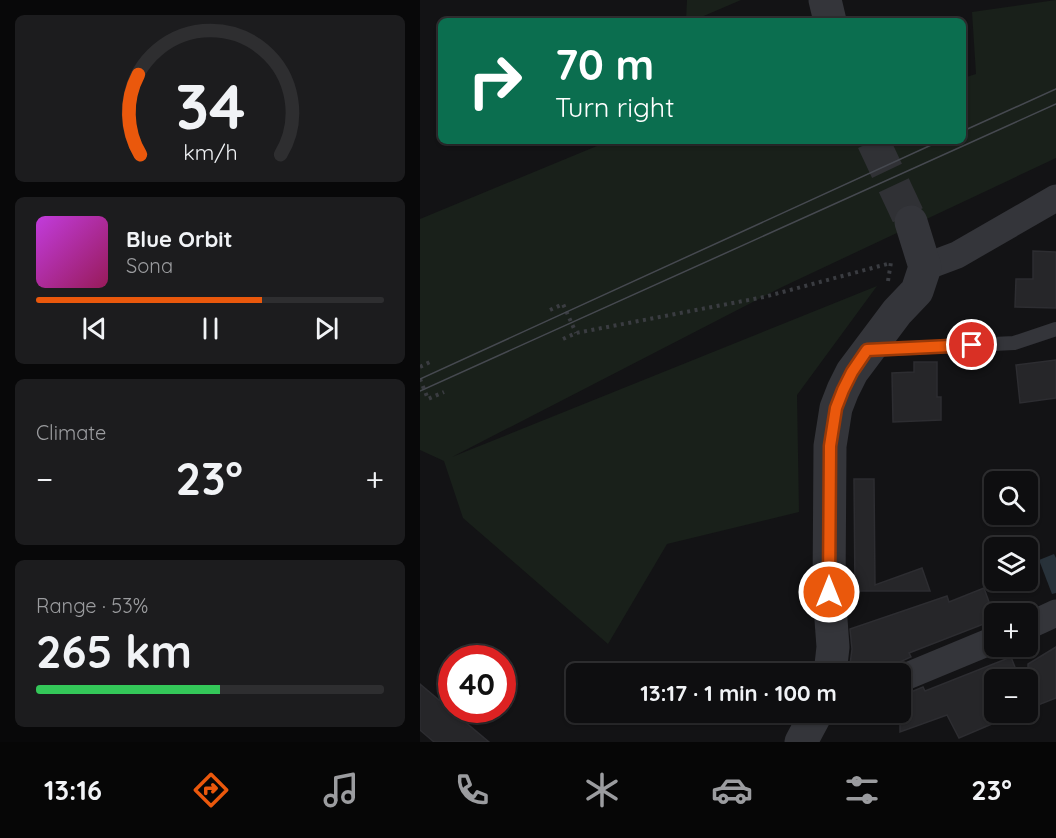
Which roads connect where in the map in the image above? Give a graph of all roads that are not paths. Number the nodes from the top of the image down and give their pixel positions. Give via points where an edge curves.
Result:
1 (825, 0) edge
2 (829, 18) edge
3 (1056, 198) edge
4 (911, 222) tunnel mouth
5 (925, 267) junction
6 (1056, 329) edge
7 (867, 350) junction
8 (1056, 614) edge
9 (1038, 622) edge
10 (984, 644) edge
11 (831, 663) edge
12 (911, 675) edge
13 (811, 723) edge
14 (801, 742) edge

1 - 2 street
3 - 5 street via 957,255
4 - 5 street
5 - 7 street via 917,291
6 - 7 lane via 1014,343
7 - 11 street via 836,408 830,446
8 - 9 street
10 - 12 street
13 - 14 street

